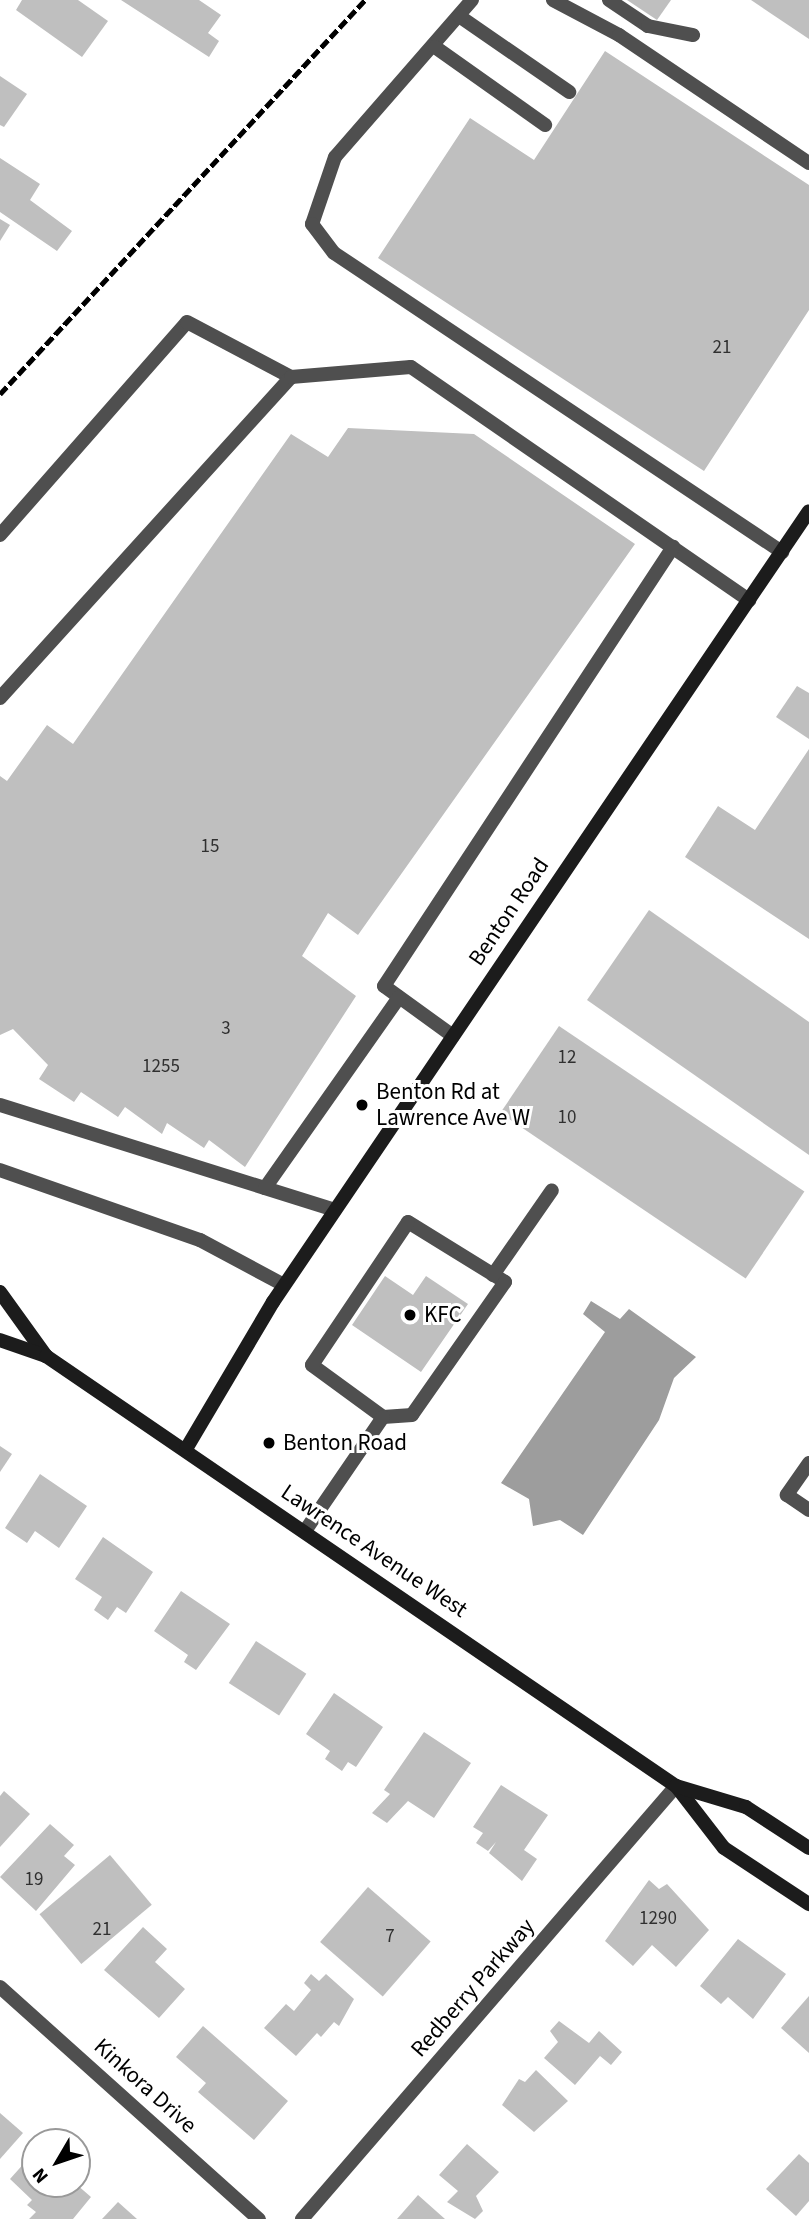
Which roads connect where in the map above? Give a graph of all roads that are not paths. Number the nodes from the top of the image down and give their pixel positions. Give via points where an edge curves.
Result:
1 (472, 0) edge
2 (553, 0) edge
3 (609, 0) edge
4 (459, 16) junction
5 (693, 35) dead end
6 (435, 47) junction
7 (569, 92) dead end
8 (545, 125) dead end
9 (809, 163) edge
10 (291, 377) junction
11 (808, 516) edge
12 (0, 535) edge
13 (673, 547) junction
14 (782, 552) junction
15 (749, 600) junction
16 (0, 698) edge
17 (399, 997) junction
18 (453, 1036) junction
19 (0, 1105) edge
20 (0, 1170) edge
21 (265, 1188) junction
22 (552, 1190) dead end
23 (335, 1210) junction
24 (499, 1279) junction
25 (284, 1285) junction
26 (0, 1292) edge
27 (0, 1340) edge
28 (46, 1356) junction
29 (383, 1417) junction
30 (186, 1449) junction
31 (809, 1463) edge
32 (809, 1510) edge
33 (305, 1531) junction
34 (676, 1786) junction
35 (809, 1848) edge
36 (809, 1904) edge
37 (0, 1987) edge
38 (259, 2219) edge
39 (302, 2219) edge

1 - 4 street
2 - 9 street via 619,35
3 - 5 street via 648,26
4 - 6 street
4 - 7 street
6 - 8 street
6 - 14 street via 335,157 312,224 334,253
10 - 12 street via 187,321
10 - 13 street via 411,367
10 - 16 street
11 - 14 main road, Benton Road
13 - 15 street
13 - 17 street via 384,986
14 - 15 main road, Benton Road
15 - 18 main road, Benton Road
17 - 18 street
17 - 21 street
18 - 23 main road, Benton Road
19 - 21 street
20 - 25 street via 200,1240
21 - 23 street
22 - 24 street
23 - 25 main road, Benton Road
24 - 29 street via 412,1415
24 - 29 street via 408,1222 312,1365
25 - 30 main road, Benton Road
26 - 28 main road, Lawrence Avenue West
27 - 28 main road, Lawrence Avenue West
28 - 30 main road, Lawrence Avenue West
29 - 33 street
30 - 33 main road, Lawrence Avenue West
31 - 32 street via 787,1495
33 - 34 main road, Lawrence Avenue West
34 - 35 main road, Lawrence Avenue West via 746,1807
34 - 36 main road, Lawrence Avenue West via 724,1848
34 - 39 street, Redberry Parkway
37 - 38 street, Kinkora Drive

